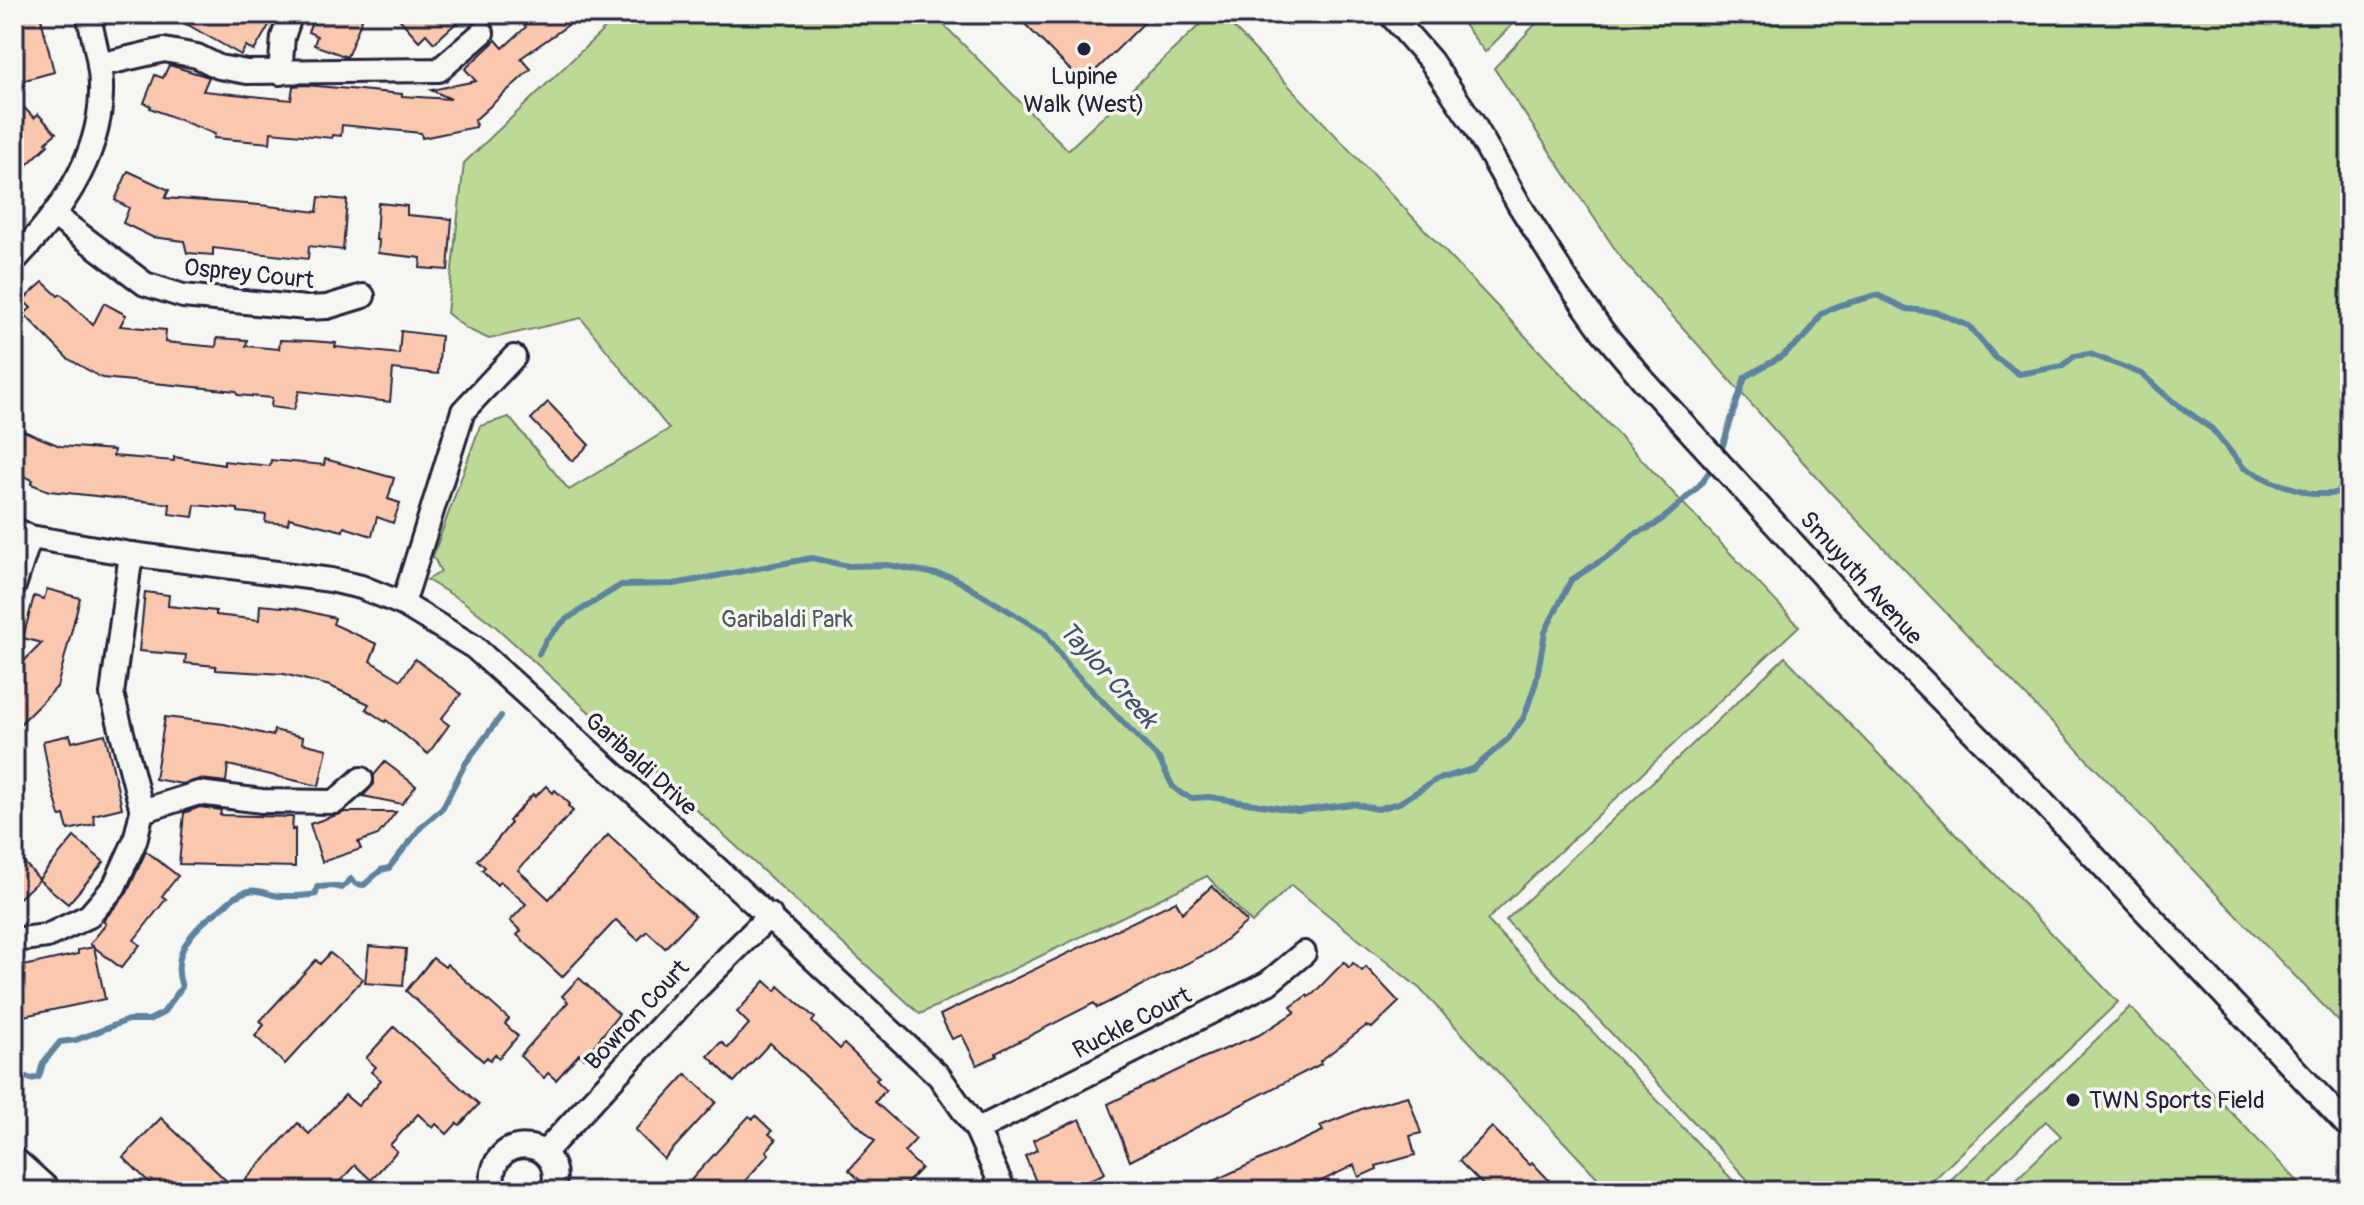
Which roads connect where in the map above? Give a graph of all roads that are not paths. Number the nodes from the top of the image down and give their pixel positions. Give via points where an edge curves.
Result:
1 (88, 14) edge
2 (291, 14) edge
3 (1392, 14) edge
4 (482, 33) dead end
5 (99, 65) junction
6 (280, 73) junction
7 (55, 216) junction
8 (14, 261) edge
9 (363, 296) dead end
10 (514, 357) dead end
11 (22, 533) edge
12 (131, 554) junction
13 (14, 586) edge
14 (403, 604) junction
15 (361, 779) dead end
16 (142, 811) junction
17 (770, 915) junction
18 (14, 940) edge
19 (1304, 953) dead end
20 (2350, 1128) edge
21 (977, 1130) junction
22 (544, 1153) junction
23 (14, 1164) edge
24 (44, 1191) edge
25 (494, 1191) edge
26 (553, 1191) edge
27 (1004, 1191) edge

1 - 5 street
2 - 6 street
3 - 20 street, Smuyuth Avenue via 1474,125 1571,287 1645,382 1875,633
4 - 6 street via 439,70
5 - 6 street via 164,50 197,56 219,67
5 - 7 street via 101,95 92,145
7 - 8 street
7 - 9 street, Osprey Court via 145,284 183,296 306,308
10 - 14 street via 463,411
11 - 12 street, Garibaldi Drive
11 - 13 street, Garibaldi Drive
12 - 14 street, Garibaldi Drive via 331,580
12 - 16 street via 112,694
14 - 17 street, Garibaldi Drive via 474,647
15 - 16 street via 335,802 199,793
16 - 18 street via 114,887 89,916 47,936
17 - 21 street, Garibaldi Drive via 939,1076
17 - 22 street, Bowron Court
19 - 21 street, Ruckle Court via 1268,983
21 - 27 street, Garibaldi Drive
22 - 25 street via 523,1145 507,1150 496,1162
22 - 26 street via 556,1174
23 - 24 main road

